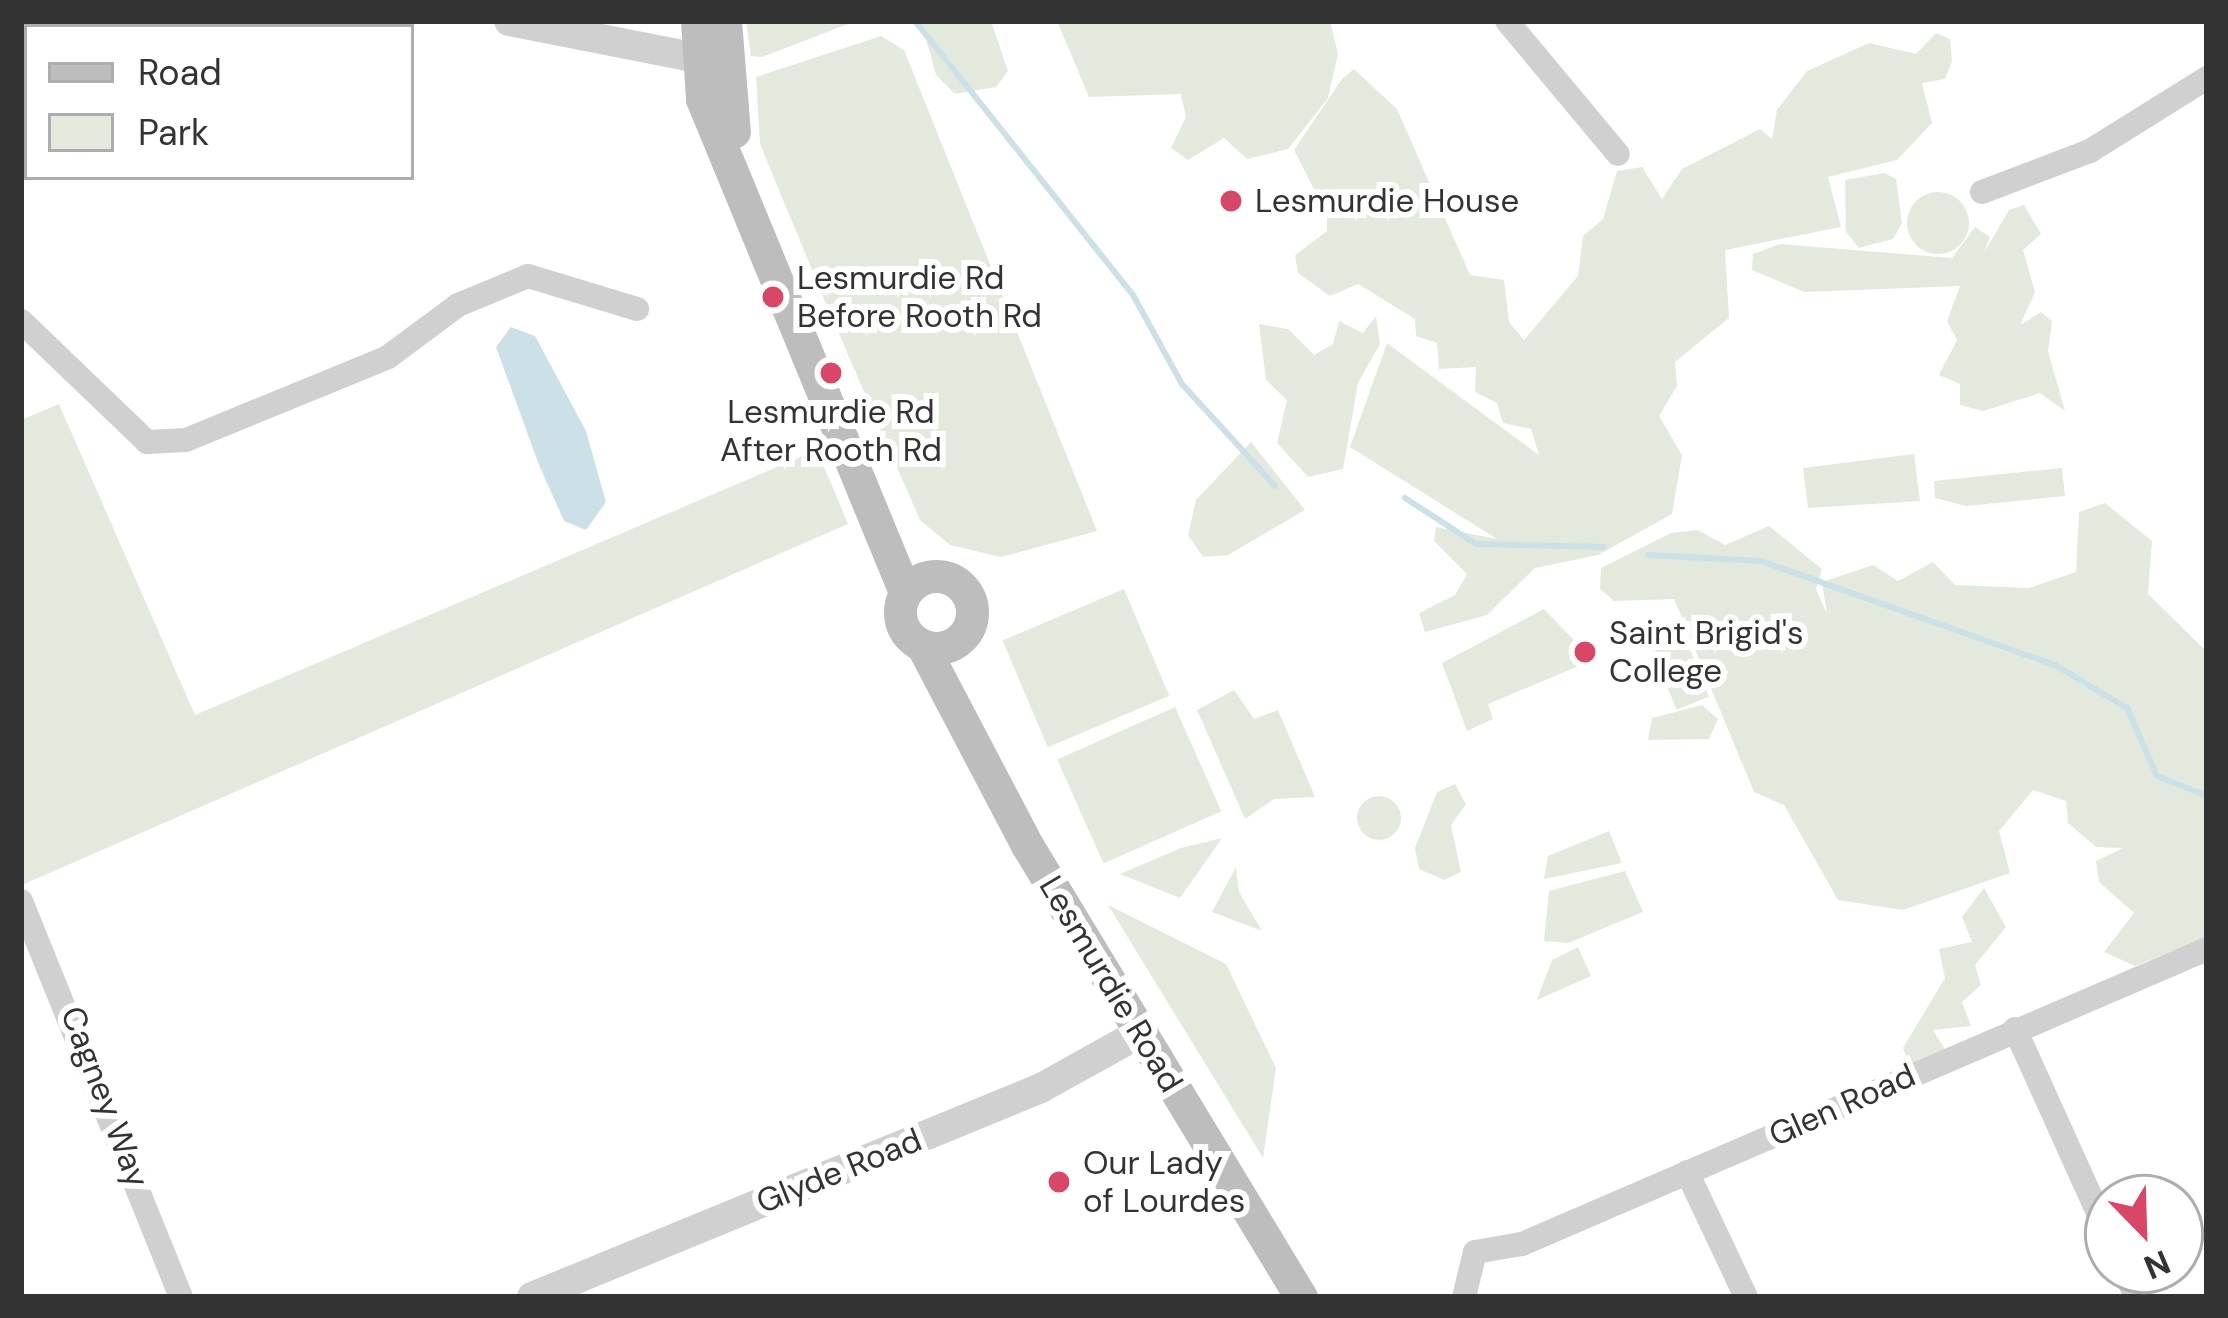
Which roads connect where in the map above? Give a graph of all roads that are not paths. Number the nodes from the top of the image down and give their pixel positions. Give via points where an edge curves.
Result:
1 (509, 21) edge
2 (1507, 21) edge
3 (706, 36) edge
4 (2207, 78) edge
5 (1618, 154) dead end
6 (1982, 192) dead end
7 (637, 309) dead end
8 (21, 322) edge
9 (882, 518) junction
10 (935, 575) junction
11 (905, 592) junction
12 (962, 638) junction
13 (922, 645) junction
14 (969, 726) junction
15 (21, 901) edge
16 (2207, 949) edge
17 (2015, 1029) junction
18 (1141, 1034) junction
19 (1687, 1172) junction
20 (2084, 1182) edge
21 (181, 1297) edge
22 (532, 1297) edge
23 (1300, 1297) edge
24 (1464, 1297) edge
25 (1746, 1297) edge

1 - 3 street
2 - 5 street
3 - 9 main road, Lesmurdie Road via 766,255
4 - 6 street via 2090,152
7 - 8 street via 528,276 458,305 388,357 186,440 147,442
9 - 10 main road, Lesmurdie Road
9 - 11 main road, Lesmurdie Road
10 - 11 main road
10 - 12 main road, Lesmurdie Road via 972,602
11 - 13 main road, Lesmurdie Road via 902,623
12 - 13 main road
12 - 14 main road, Lesmurdie Road
13 - 14 main road, Lesmurdie Road
14 - 18 main road, Lesmurdie Road
15 - 21 street, Cagney Way
16 - 17 street, Glen Road
17 - 19 street, Glen Road
17 - 20 street
18 - 22 street, Glyde Road via 1041,1088
18 - 23 main road, Lesmurdie Road
19 - 24 street, Glen Road via 1522,1244 1475,1252
19 - 25 street

